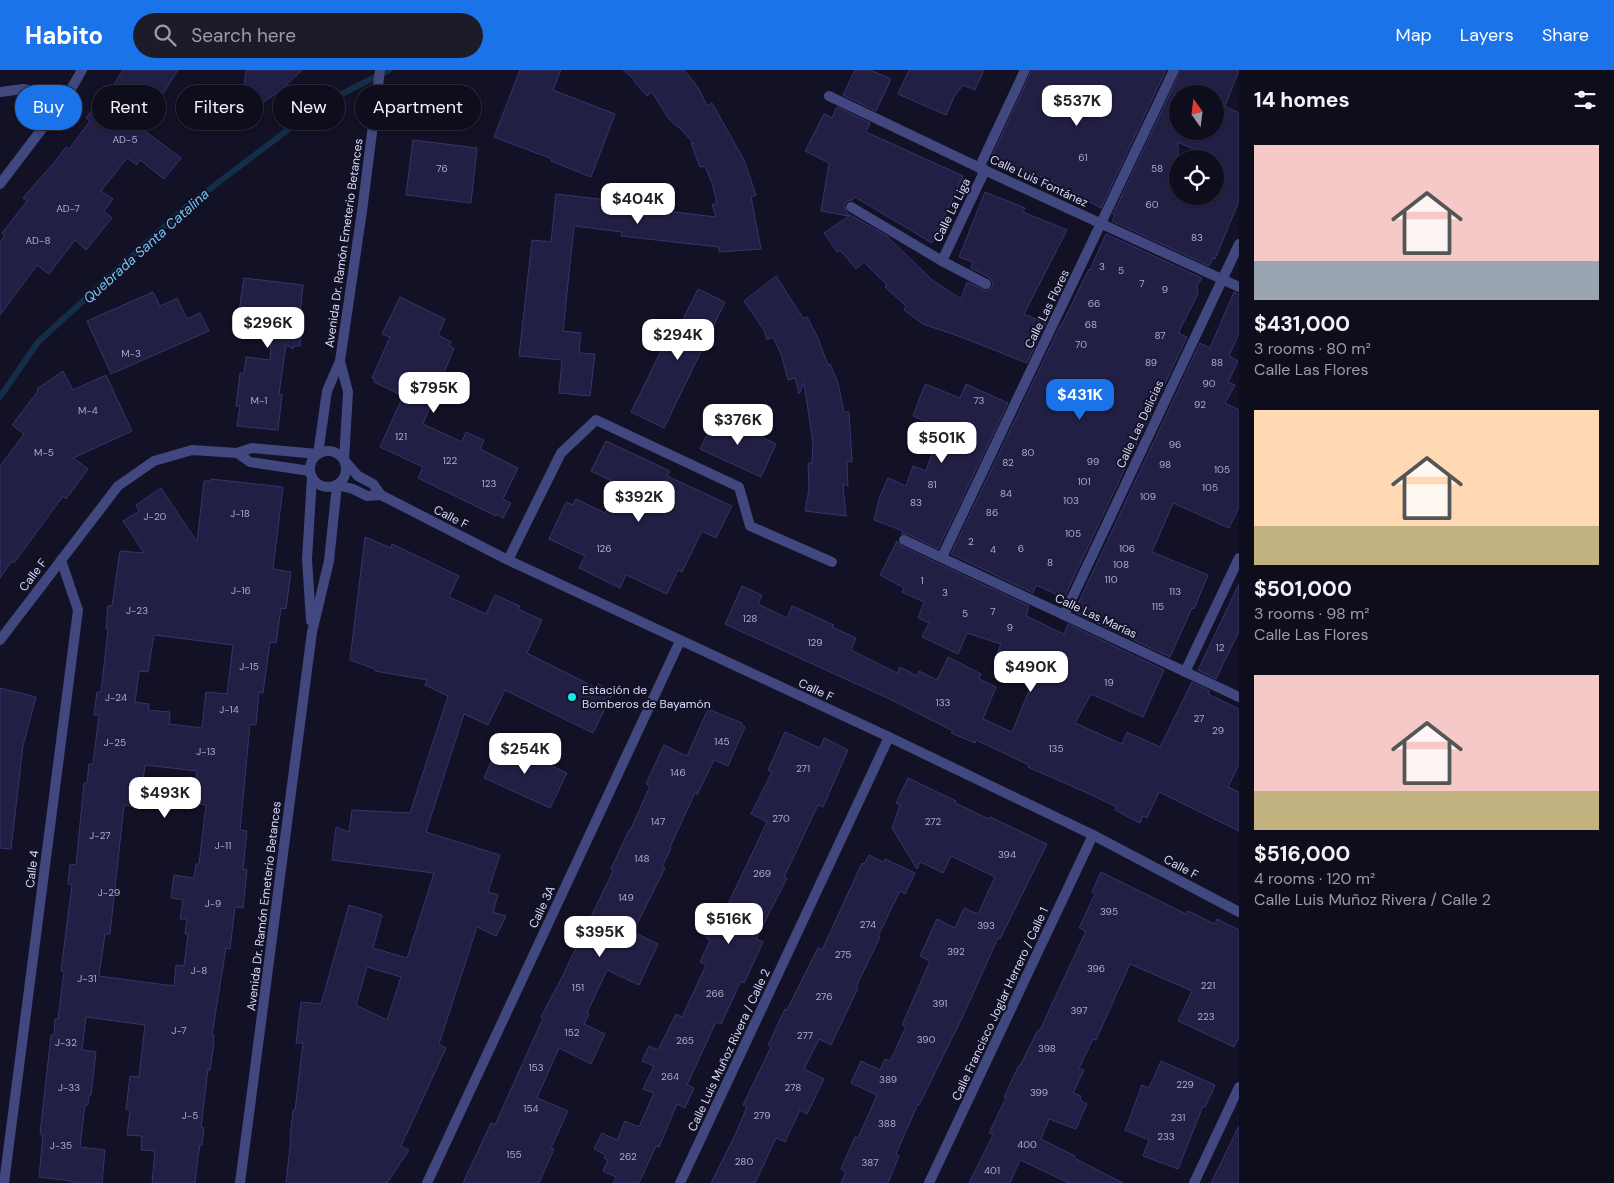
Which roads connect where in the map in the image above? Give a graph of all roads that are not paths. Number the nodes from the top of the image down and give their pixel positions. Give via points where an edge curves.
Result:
1 (82, 70) edge
2 (380, 70) edge
3 (1024, 70) edge
4 (1174, 70) edge
5 (73, 85) edge
6 (15, 89) edge
7 (0, 92) edge
8 (829, 96) dead end
9 (41, 130) edge
10 (982, 169) junction
11 (0, 184) edge
12 (851, 207) dead end
13 (1102, 224) junction
14 (1239, 244) edge
15 (942, 260) junction
16 (1222, 280) junction
17 (986, 284) dead end
18 (1239, 287) edge
19 (340, 361) junction
20 (237, 453) junction
21 (318, 454) junction
22 (344, 460) junction
23 (311, 474) junction
24 (337, 485) junction
25 (381, 495) junction
26 (904, 540) dead end
27 (942, 558) junction
28 (1239, 558) edge
29 (61, 560) junction
30 (508, 560) junction
31 (832, 562) dead end
32 (1064, 615) junction
33 (312, 632) junction
34 (0, 640) edge
35 (680, 641) junction
36 (1185, 672) junction
37 (1239, 697) edge
38 (890, 737) junction
39 (1093, 835) junction
40 (1239, 912) edge
41 (1239, 1087) edge
42 (4, 1183) edge
43 (240, 1183) edge
44 (427, 1183) edge
45 (680, 1183) edge
46 (929, 1183) edge
47 (1194, 1183) edge

1 - 5 street
2 - 19 street, Avenida Dr. Ramón Emeterio Betances
3 - 10 street, Calle La Liga
4 - 13 street, Calle Las Flores
6 - 7 street
8 - 10 street, Calle Luis Fontánez
9 - 11 street
10 - 13 street, Calle Luis Fontánez
10 - 15 street, Calle La Liga
12 - 15 street
13 - 16 street, Calle Luis Fontánez
13 - 27 street, Calle Las Flores
14 - 16 street, Calle Las Delicias
15 - 17 street
16 - 18 street, Calle Luis Fontánez
16 - 32 street, Calle Las Delicias
19 - 21 street, Avenida Dr. Ramón Emeterio Betances via 327,390
19 - 22 street, Avenida Dr. Ramón Emeterio Betances via 348,392
20 - 21 street, Calle F via 252,448
20 - 23 street, Calle F via 250,462
20 - 29 street, Calle F via 192,450 154,461 118,486
21 - 22 street via 335,452
21 - 23 street via 313,459
22 - 24 street via 345,476
22 - 25 street, Calle F
23 - 24 street via 320,486
23 - 33 street, Avenida Dr. Ramón Emeterio Betances via 307,559
24 - 25 street, Calle F via 353,488 367,496
24 - 33 street, Avenida Dr. Ramón Emeterio Betances via 330,561
25 - 30 street, Calle F
26 - 27 street, Calle Las Marías
27 - 32 street, Calle Las Marías
28 - 36 street
29 - 34 street, Calle F
29 - 42 street, Calle 4 via 78,610
30 - 31 street via 561,453 596,420 739,487 750,526
30 - 35 street, Calle F
32 - 36 street, Calle Las Marías
33 - 43 street, Avenida Dr. Ramón Emeterio Betances
35 - 38 street, Calle F
35 - 44 street, Calle 3A
36 - 37 street, Calle Las Marías
38 - 39 street, Calle F
38 - 45 street, Calle Luis Muñoz Rivera / Calle 2
39 - 40 street, Calle F
39 - 46 street, Calle Francisco Joglar Herrero / Calle 1
41 - 47 street

